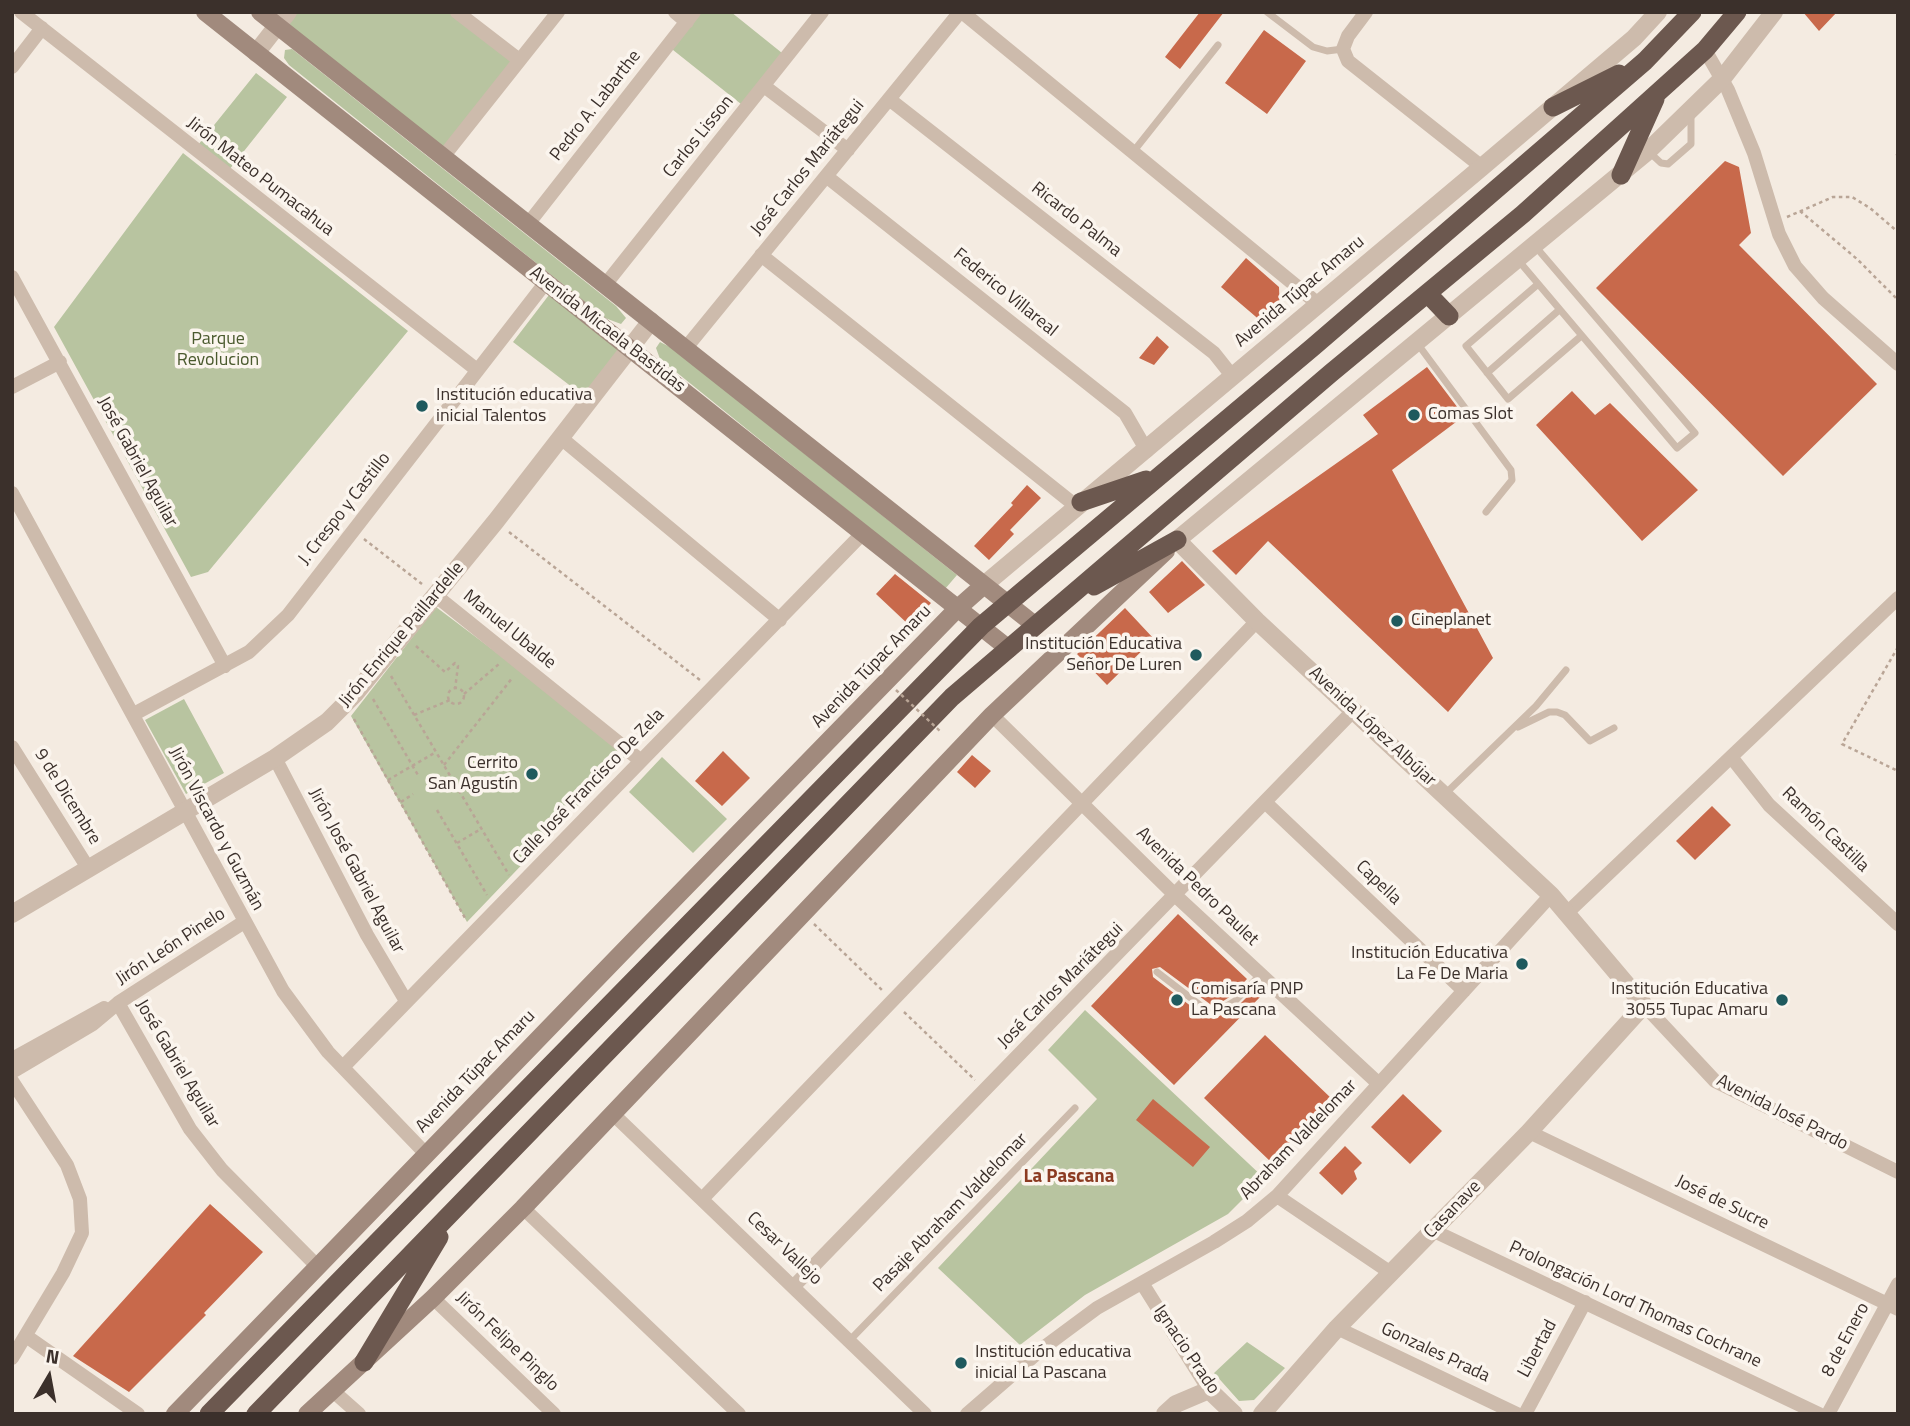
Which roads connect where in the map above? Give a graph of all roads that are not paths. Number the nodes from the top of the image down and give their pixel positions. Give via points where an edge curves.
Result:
1 (21, 12) edge
2 (205, 12) edge
3 (260, 12) edge
4 (457, 12) edge
5 (558, 12) edge
6 (675, 12) edge
7 (822, 12) edge
8 (961, 12) edge
9 (1267, 12) edge
10 (1366, 12) edge
11 (1658, 12) edge
12 (1692, 12) edge
13 (1737, 12) edge
14 (1774, 12) edge
15 (691, 17) edge
16 (283, 19) edge
17 (42, 29) junction
18 (1218, 45) dead end
19 (1343, 49) junction
20 (1705, 50) junction
21 (256, 53) junction
22 (518, 59) junction
23 (1646, 61) junction
24 (12, 67) edge
25 (1722, 79) junction
26 (764, 86) junction
27 (1658, 93) junction
28 (889, 99) junction
29 (1553, 107) junction
30 (848, 149) junction
31 (1133, 152) junction
32 (443, 157) junction
33 (1482, 167) junction
34 (1621, 175) junction
35 (827, 176) junction
36 (528, 224) junction
37 (1535, 246) junction
38 (761, 255) junction
39 (1517, 260) junction
40 (12, 277) edge
41 (546, 282) junction
42 (605, 285) junction
43 (1537, 285) junction
44 (1428, 294) junction
45 (1317, 303) junction
46 (1558, 311) junction
47 (1449, 316) junction
48 (651, 321) junction
49 (1580, 337) junction
50 (1416, 342) junction
51 (630, 349) junction
52 (685, 349) junction
53 (60, 362) junction
54 (1898, 364) edge
55 (477, 370) junction
56 (1487, 373) junction
57 (1233, 377) junction
58 (12, 387) edge
59 (561, 438) junction
60 (1147, 451) junction
61 (1157, 477) junction
62 (12, 494) edge
63 (1079, 504) junction
64 (1486, 512) dead end
65 (863, 533) junction
66 (1177, 540) junction
67 (984, 585) junction
68 (435, 595) junction
69 (1898, 598) edge
70 (1006, 603) junction
71 (1056, 607) junction
72 (958, 608) junction
73 (780, 620) junction
74 (1257, 621) junction
75 (981, 626) junction
76 (1036, 626) junction
77 (1009, 649) junction
78 (225, 666) junction
79 (1566, 670) dead end
80 (1353, 711) junction
81 (134, 714) junction
82 (992, 715) junction
83 (1614, 728) dead end
84 (1508, 733) junction
85 (15, 756) edge
86 (275, 758) junction
87 (1732, 758) junction
88 (640, 760) junction
89 (1445, 795) junction
90 (1082, 803) junction
91 (1266, 803) junction
92 (184, 812) junction
93 (88, 868) junction
94 (1552, 895) junction
95 (1176, 896) junction
96 (1568, 912) junction
97 (12, 914) edge
98 (244, 922) junction
99 (1898, 924) edge
100 (1157, 972) dead end
101 (1261, 974) junction
102 (1464, 991) junction
103 (406, 1001) junction
104 (118, 1003) junction
105 (1644, 1005) junction
106 (12, 1059) edge
107 (343, 1067) junction
108 (12, 1072) edge
109 (12, 1081) edge
110 (1379, 1084) junction
111 (1075, 1108) dead end
112 (613, 1114) junction
113 (1529, 1132) junction
114 (426, 1154) junction
115 (1898, 1171) edge
116 (1277, 1196) junction
117 (704, 1198) junction
118 (457, 1208) junction
119 (523, 1208) junction
120 (1434, 1231) junction
121 (317, 1266) junction
122 (1391, 1273) junction
123 (1142, 1283) junction
124 (1898, 1284) edge
125 (794, 1286) junction
126 (433, 1298) junction
127 (1585, 1302) junction
128 (1893, 1306) edge
129 (1337, 1328) junction
130 (26, 1336) junction
131 (850, 1340) junction
132 (12, 1358) edge
133 (364, 1362) junction
134 (1209, 1390) junction
135 (333, 1391) junction
136 (138, 1414) edge
137 (175, 1414) edge
138 (209, 1414) edge
139 (256, 1414) edge
140 (307, 1414) edge
141 (359, 1414) edge
142 (554, 1414) edge
143 (740, 1414) edge
144 (925, 1414) edge
145 (967, 1414) edge
146 (1165, 1414) edge
147 (1234, 1414) edge
148 (1262, 1414) edge
149 (1517, 1414) edge
150 (1525, 1414) edge
151 (1819, 1414) edge
152 (1828, 1414) edge

1 - 17 street, Jirón Mateo Pumacahua
2 - 21 main road, Avenida Micaela Bastidas
3 - 16 main road, Avenida Micaela Bastidas
4 - 22 street
5 - 22 street
6 - 15 street
7 - 26 street, Carlos Lisson
8 - 28 street, José Carlos Mariátegui
8 - 31 street
9 - 19 lane via 1313,47
10 - 19 street
11 - 29 street, Avenida Túpac Amaru
12 - 23 highway
13 - 20 highway
14 - 25 street
15 - 36 street, Pedro A. Labarthe
16 - 21 street
16 - 32 main road, Avenida Micaela Bastidas
17 - 24 street
17 - 55 street, Jirón Mateo Pumacahua
18 - 31 lane
19 - 33 street via 1348,61
20 - 25 street
20 - 27 highway
21 - 41 main road, Avenida Micaela Bastidas
22 - 32 street
23 - 29 highway
23 - 61 highway
25 - 34 street
25 - 54 street via 1795,266 1823,298
26 - 30 street
26 - 42 street, Carlos Lisson
27 - 34 highway
27 - 44 highway
28 - 30 street, José Carlos Mariátegui
28 - 57 street, Ricardo Palma via 1214,353
29 - 33 street, Avenida Túpac Amaru
30 - 35 street, José Carlos Mariátegui
31 - 45 street
32 - 36 main road, Avenida Micaela Bastidas
33 - 45 street, Avenida Túpac Amaru
34 - 37 street
35 - 38 street, José Carlos Mariátegui
35 - 60 street, Federico Villareal via 1125,413
36 - 42 main road, Avenida Micaela Bastidas
37 - 39 street
37 - 49 lane via 1695,433 1677,448
38 - 52 street, José Carlos Mariátegui
38 - 63 street
39 - 43 lane
39 - 47 street
40 - 53 street, José Gabriel Aguilar
41 - 51 main road, Avenida Micaela Bastidas
41 - 55 street, J. Crespo y Castillo
42 - 48 main road, Avenida Micaela Bastidas
43 - 46 lane
43 - 56 lane via 1466,346
44 - 47 highway
44 - 71 highway
45 - 57 street, Avenida Túpac Amaru
46 - 49 lane
46 - 56 lane
47 - 50 street
48 - 51 street, Jirón Enrique Paillardelle
48 - 52 main road, Avenida Micaela Bastidas
49 - 56 lane via 1508,400
50 - 64 lane via 1511,470 1512,480
50 - 66 street
51 - 59 street, Jirón Enrique Paillardelle
51 - 65 main road, Avenida Micaela Bastidas
52 - 67 main road, Avenida Micaela Bastidas
53 - 58 street
53 - 78 street, José Gabriel Aguilar
55 - 78 street, J. Crespo y Castillo via 288,615 249,652
57 - 60 street, Avenida Túpac Amaru
59 - 68 street, Jirón Enrique Paillardelle
59 - 73 street
60 - 63 street, Avenida Túpac Amaru
61 - 63 highway
61 - 70 highway
62 - 81 street, Jirón Viscardo y Guzmán
63 - 67 street, Avenida Túpac Amaru
65 - 72 main road, Avenida Micaela Bastidas
65 - 73 street, Calle José Francisco De Zela
66 - 71 highway
66 - 74 street, Avenida López Albújar
66 - 82 main road
67 - 70 main road, Avenida Micaela Bastidas
67 - 72 main road, Avenida Túpac Amaru
68 - 86 street, Jirón Enrique Paillardelle via 345,704
68 - 88 street, Manuel Ubalde
69 - 87 street
70 - 75 highway
70 - 76 main road, Avenida Micaela Bastidas
71 - 76 highway
72 - 75 main road, Avenida Micaela Bastidas
72 - 114 main road, Avenida Túpac Amaru
73 - 88 street, Calle José Francisco De Zela
74 - 80 street, Avenida López Albújar
74 - 90 street
75 - 77 main road, Avenida Micaela Bastidas
75 - 138 highway
76 - 77 highway
77 - 118 highway via 952,697
78 - 81 street, J. Crespo y Castillo
79 - 84 lane
80 - 89 street, Avenida López Albújar
80 - 91 street, José Carlos Mariátegui
81 - 92 street, Jirón Viscardo y Guzmán
82 - 90 street, Avenida Pedro Paulet
82 - 112 main road
83 - 84 lane via 1590,741 1565,715 1549,712
84 - 89 lane
85 - 93 street, 9 de Dicembre
86 - 92 street, Jirón Enrique Paillardelle
86 - 103 street, Jirón José Gabriel Aguilar
87 - 96 street
87 - 99 street, Ramón Castilla via 1769,805
88 - 103 street, Calle José Francisco De Zela
89 - 94 street, Avenida López Albújar
90 - 95 street, Avenida Pedro Paulet
90 - 117 street
91 - 95 street, José Carlos Mariátegui
91 - 102 street, Capella
92 - 93 street, Jirón Enrique Paillardelle
92 - 98 street, Jirón Viscardo y Guzmán
93 - 97 street, Jirón Enrique Paillardelle
94 - 96 street, Avenida López Albújar
94 - 102 street, Abraham Valdelomar
95 - 101 street, Avenida Pedro Paulet
95 - 125 street, José Carlos Mariátegui
96 - 105 street, Avenida José Pardo
98 - 104 street, Jirón León Pinelo
98 - 107 street, Jirón Viscardo y Guzmán via 298,1014
100 - 101 lane via 1215,1013 1236,1002
101 - 110 street, Avenida Pedro Paulet
102 - 110 street, Abraham Valdelomar
103 - 107 street, Calle José Francisco De Zela
104 - 106 street, Jirón León Pinelo via 81,1018
104 - 108 street, Jirón León Pinelo via 93,1024
104 - 121 street, José Gabriel Aguilar via 190,1129 222,1170
105 - 113 street, Casanave
105 - 115 street, Avenida José Pardo via 1715,1081
107 - 114 street, Jirón Viscardo y Guzmán
109 - 130 street via 67,1165 80,1199 82,1233
110 - 116 street, Abraham Valdelomar
111 - 131 lane, Pasaje Abraham Valdelomar
112 - 117 street, Cesar Vallejo
112 - 119 main road
113 - 120 street, Casanave
113 - 128 street, José de Sucre
114 - 121 main road, Avenida Túpac Amaru
116 - 122 street
116 - 123 street, Abraham Valdelomar via 1247,1221
117 - 125 street, Cesar Vallejo
118 - 133 highway
118 - 139 highway
119 - 126 main road
119 - 143 street
120 - 122 street, Casanave
120 - 127 street, Prolongación Lord Thomas Cochrane
121 - 137 main road, Avenida Túpac Amaru
122 - 129 street, Casanave
123 - 134 street, Ignacio Prado
123 - 145 street, Abraham Valdelomar via 1097,1308
124 - 128 street, 8 de Enero
125 - 131 street, Cesar Vallejo
126 - 133 main road
126 - 142 street, Jirón Felipe Pinglo
127 - 150 street, Libertad
127 - 151 street, Prolongación Lord Thomas Cochrane
128 - 152 street, 8 de Enero
129 - 148 street, Casanave
129 - 149 street, Gonzales Prada
130 - 132 street
130 - 136 street
131 - 144 street, Cesar Vallejo
133 - 135 main road
134 - 146 street via 1176,1404
134 - 147 street, Ignacio Prado
135 - 140 main road
135 - 141 street

